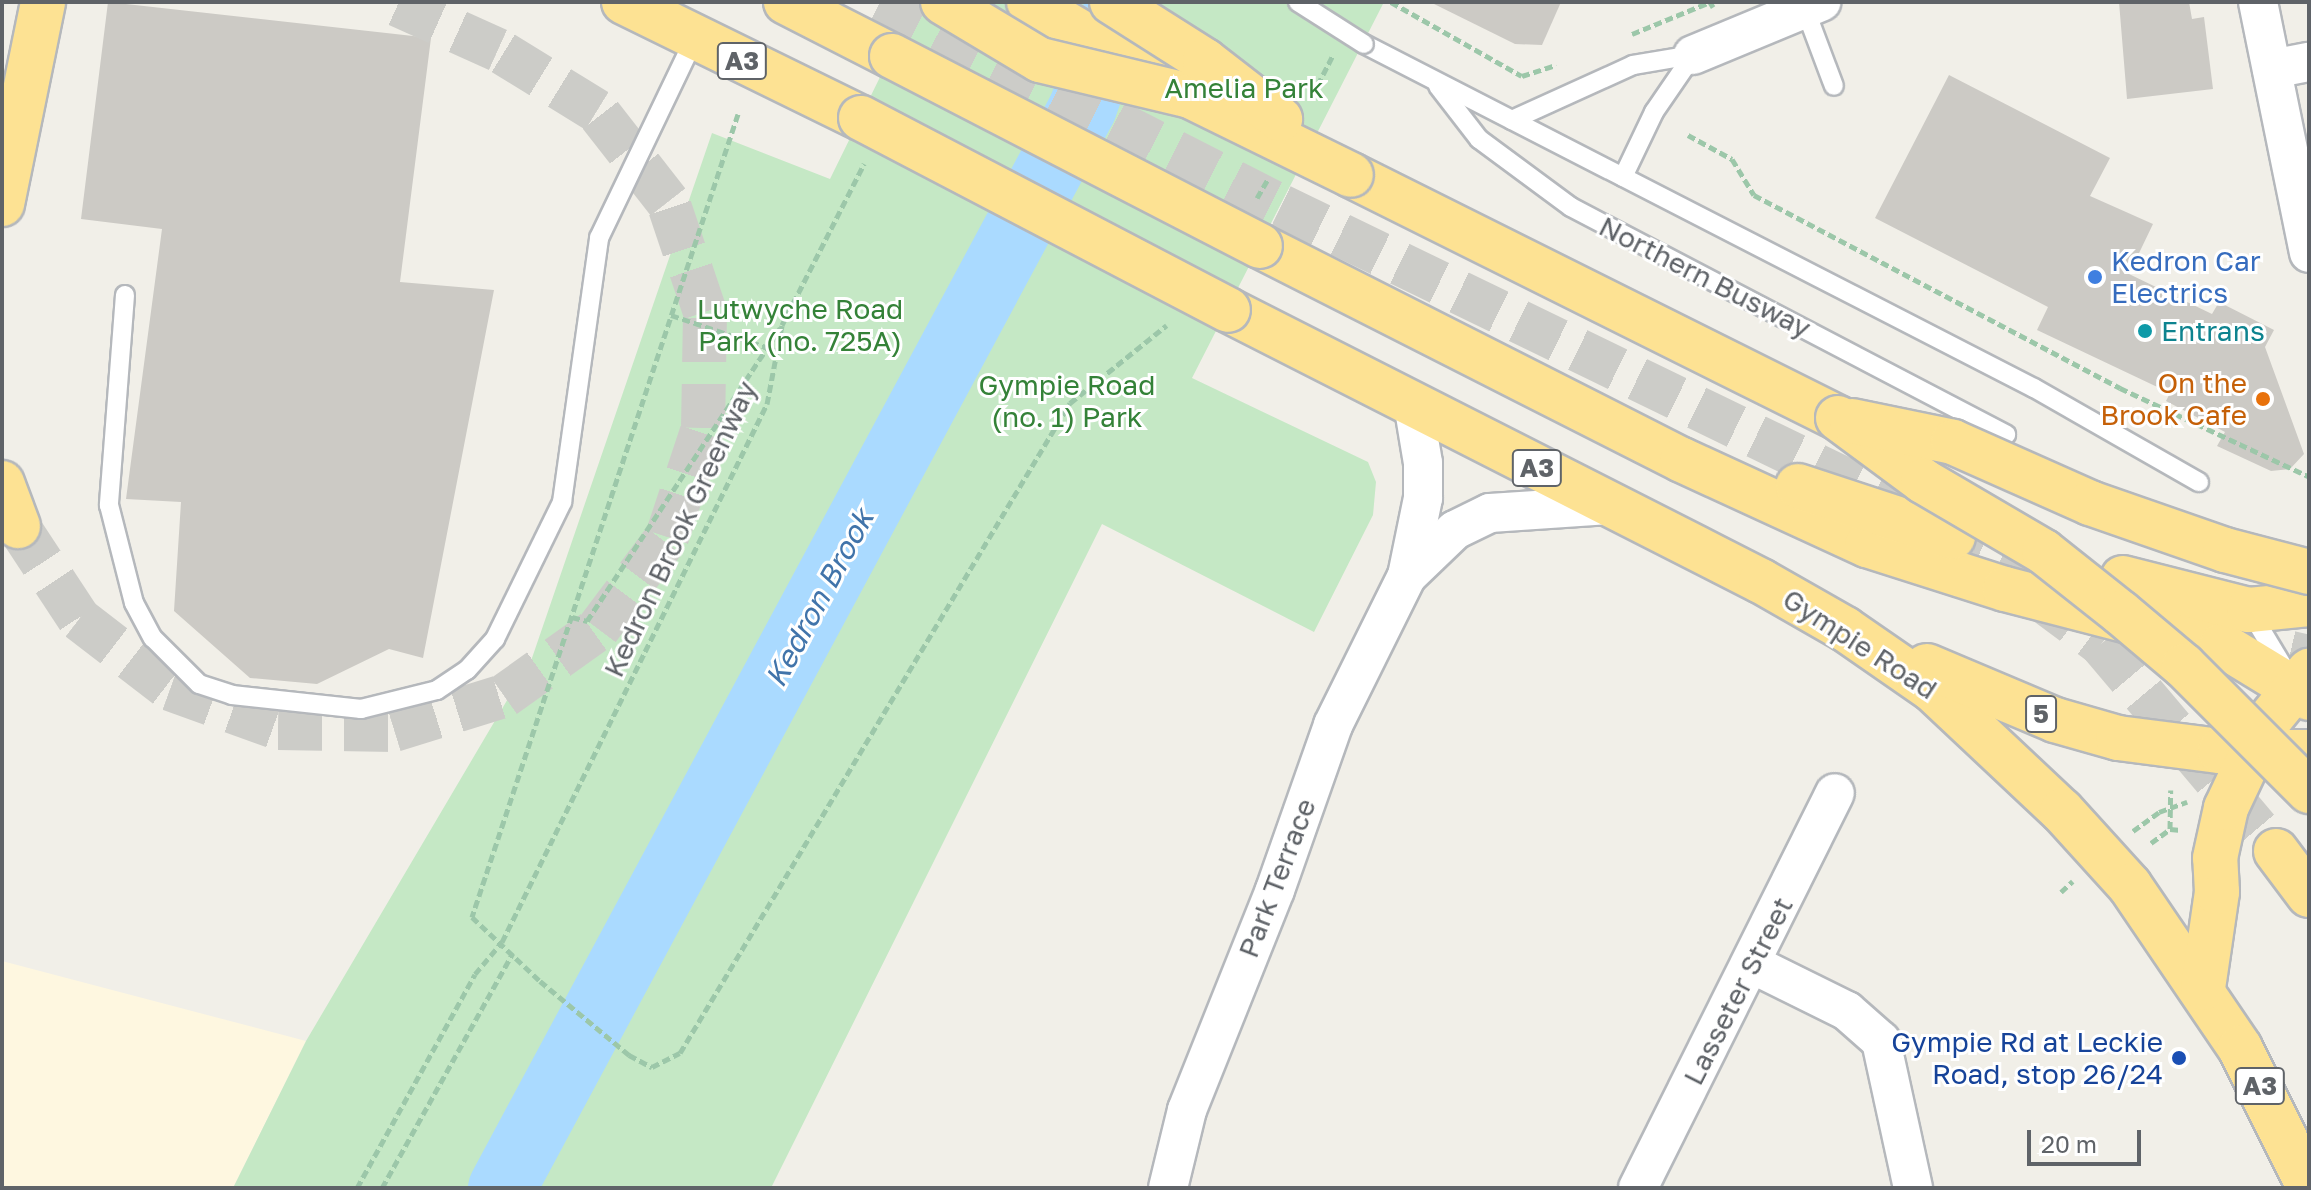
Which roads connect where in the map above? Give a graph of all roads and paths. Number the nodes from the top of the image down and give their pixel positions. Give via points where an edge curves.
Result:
1 (43, 2) edge
2 (624, 2) edge
3 (786, 2) edge
4 (943, 2) edge
5 (1029, 2) edge
6 (1112, 2) edge
7 (1298, 2) edge
8 (1391, 2) edge
9 (1710, 2) edge
10 (2258, 2) edge
11 (1400, 5) edge
12 (1813, 6) edge
13 (1627, 36) dead end
14 (695, 38) junction
15 (1340, 43) dead end
16 (1693, 55) junction
17 (1572, 59) dead end
18 (2309, 62) edge
19 (2272, 69) junction
20 (1434, 81) junction
21 (1834, 86) dead end
22 (1190, 96) junction
23 (1305, 110) dead end
24 (738, 114) dead end
25 (1512, 120) junction
26 (1688, 135) dead end
27 (865, 136) junction
28 (1351, 175) junction
29 (1269, 176) dead end
30 (1623, 177) junction
31 (1254, 203) dead end
32 (2, 204) edge
33 (2309, 253) edge
34 (125, 295) dead end
35 (671, 315) junction
36 (1171, 322) dead end
37 (782, 325) junction
38 (769, 347) junction
39 (778, 351) junction
40 (1413, 403) junction
41 (1838, 418) junction
42 (2006, 434) dead end
43 (1682, 460) junction
44 (2308, 476) edge
45 (2199, 482) dead end
46 (2, 483) edge
47 (1609, 505) junction
48 (18, 526) tunnel mouth
49 (1953, 537) dead end
50 (2309, 572) edge
51 (1407, 576) junction
52 (2123, 578) dead end
53 (2237, 596) junction
54 (2309, 604) edge
55 (572, 617) junction
56 (1845, 629) junction
57 (2304, 685) edge
58 (2250, 752) junction
59 (2309, 752) edge
60 (2171, 790) dead end
61 (2309, 791) edge
62 (1835, 793) dead end
63 (2171, 807) junction
64 (2138, 827) dead end
65 (2170, 829) junction
66 (2183, 831) dead end
67 (2151, 843) dead end
68 (2276, 851) tunnel mouth
69 (2309, 895) edge
70 (502, 942) junction
71 (513, 953) junction
72 (1752, 964) junction
73 (2203, 988) junction
74 (2309, 1187) edge
75 (357, 1188) edge
76 (382, 1188) edge
77 (1168, 1188) edge
78 (1638, 1188) edge
79 (1913, 1188) edge

1 - 32 highway
2 - 14 highway, A3
3 - 43 highway, A3, bridge
4 - 22 highway, bridge via 1040,60
5 - 22 highway, bridge
6 - 28 highway, bridge via 1205,61
7 - 20 lane, Northern Busway, bridge
8 - 11 path
9 - 13 path
10 - 19 street
11 - 17 path via 1522,76
12 - 16 street
12 - 21 lane
14 - 27 highway, A3
14 - 34 lane via 599,238 562,502 495,639 467,670 437,690 361,709 232,695 199,684 153,638 134,603 109,505
15 - 23 path
16 - 25 lane via 1633,65
16 - 30 lane, Northern Busway via 1654,112
18 - 19 street
19 - 33 street
20 - 25 lane, Northern Busway
20 - 42 lane, Northern Busway via 1479,139 1571,207
22 - 28 highway, bridge
24 - 35 path
25 - 30 lane, Northern Busway
26 - 44 path via 1732,159 1754,195 2120,388
27 - 37 path, Kedron Brook Greenway
27 - 40 highway, Gympie Road / A3, bridge
28 - 41 highway
29 - 31 path
30 - 45 lane, Northern Busway via 2034,388
35 - 38 path
35 - 55 path
36 - 71 path via 1070,403 680,1053 652,1067 629,1055
37 - 38 path
37 - 39 path, Kedron Brook Greenway
38 - 39 path
38 - 55 path via 587,621
39 - 70 path, Kedron Brook Greenway via 767,404
40 - 47 highway, Gympie Road / A3
40 - 51 street, Park Terrace via 1423,498
41 - 50 highway, bridge via 1953,442 2090,503 2225,550
41 - 61 highway, bridge via 1923,481 2044,552 2184,666
43 - 49 highway, A3 via 1788,482
43 - 57 highway, A3 via 1867,545 2005,589 2170,628 2222,645
46 - 48 highway
47 - 51 street, Park Terrace via 1490,513 1455,530
47 - 56 highway, Gympie Road / A3
51 - 77 street, Park Terrace via 1333,725 1275,890 1187,1110
52 - 53 highway
53 - 54 highway
53 - 57 lane
55 - 70 path via 472,917
56 - 58 highway, 5 via 2055,720 2118,738
56 - 73 highway, Gympie Road / A3 via 1944,699 2062,811 2130,886
57 - 58 highway
58 - 59 highway, 5
58 - 73 highway via 2218,835
60 - 63 path
62 - 72 street, Lasseter Street
63 - 64 path
63 - 65 path
65 - 66 path
65 - 67 path
68 - 69 highway
70 - 71 path
70 - 75 path, Kedron Brook Greenway via 475,974
71 - 76 path
72 - 78 street, Lasseter Street
72 - 79 street via 1847,1011 1881,1041
73 - 74 highway, Gympie Road / A3 via 2240,1048

